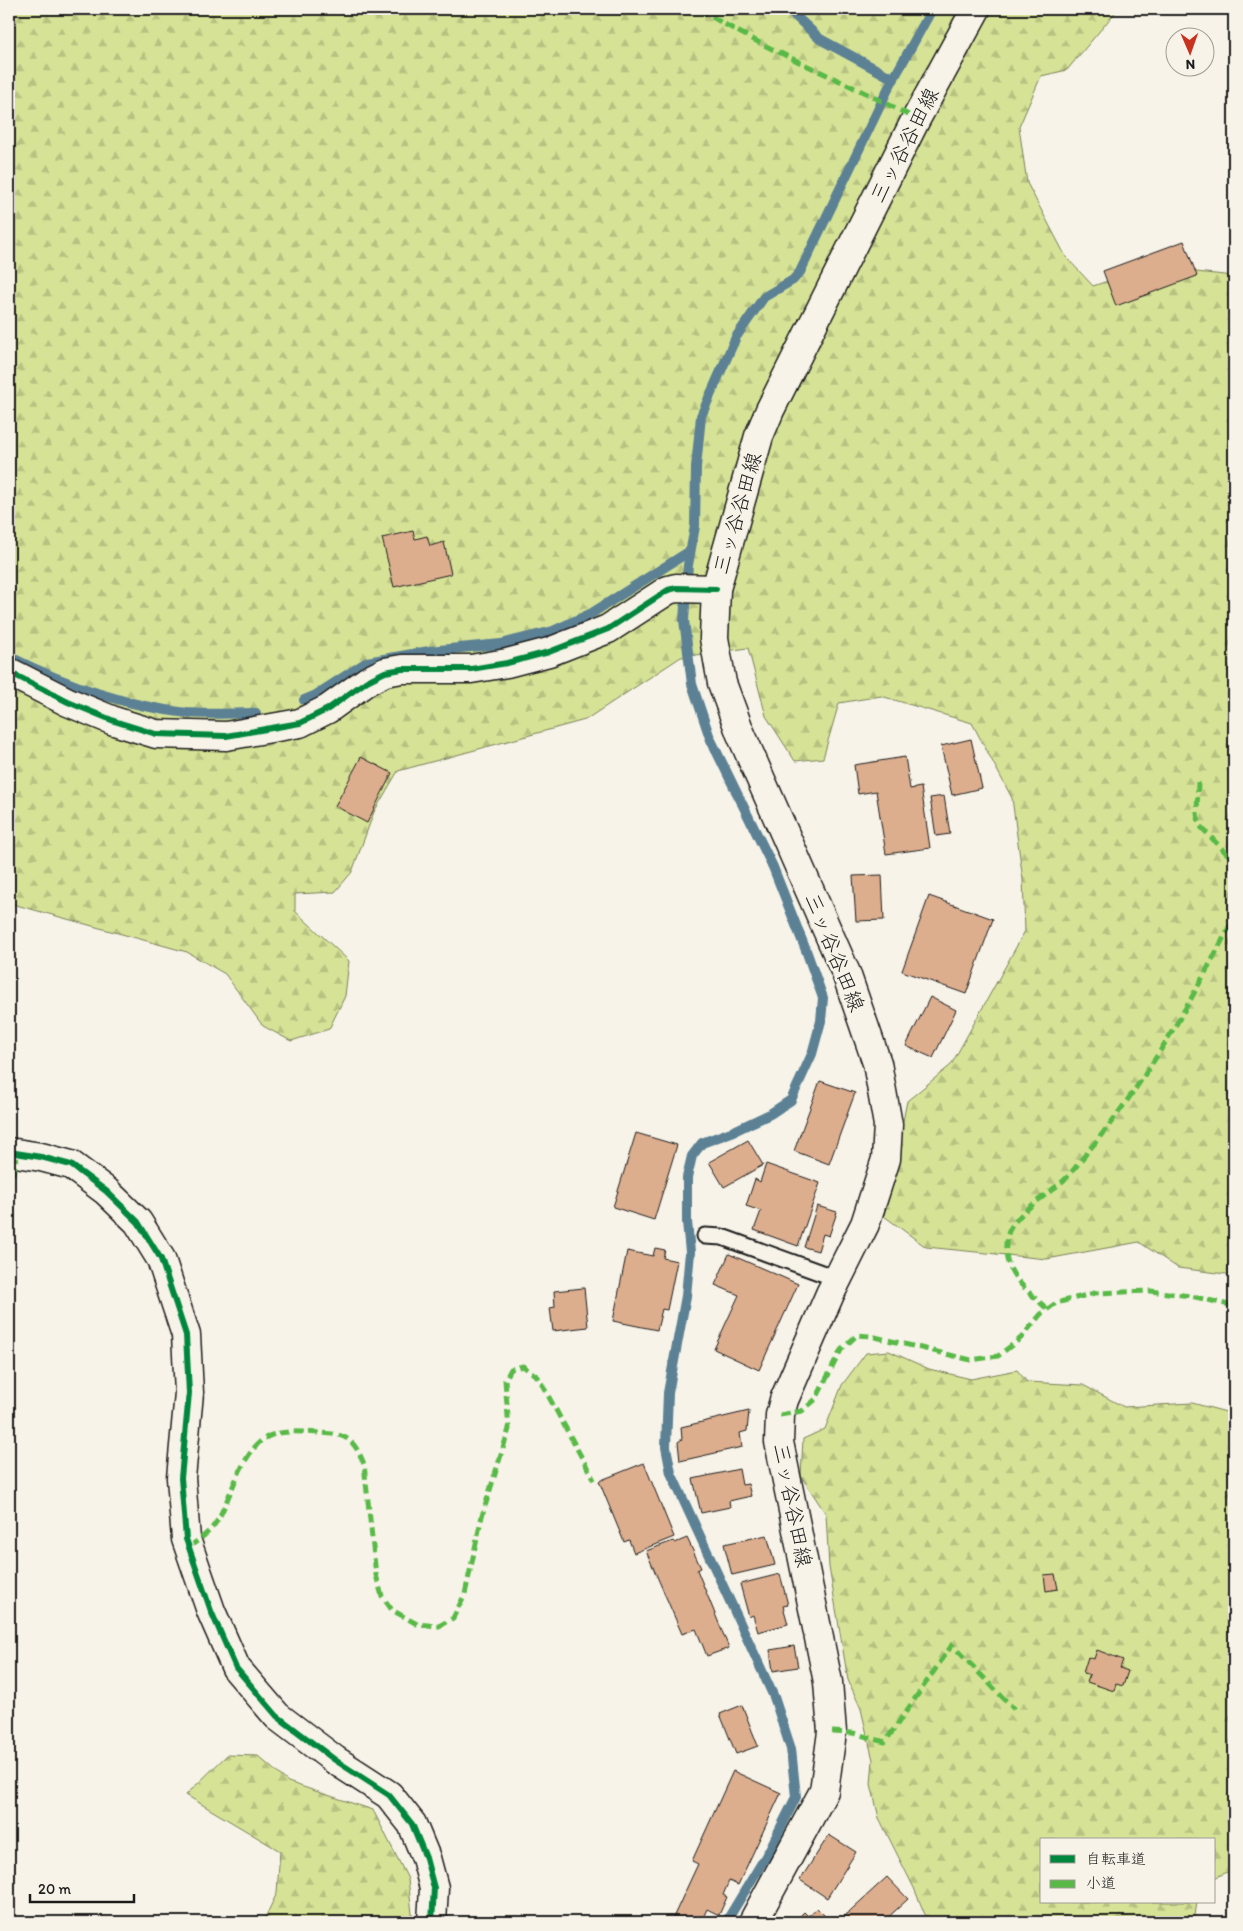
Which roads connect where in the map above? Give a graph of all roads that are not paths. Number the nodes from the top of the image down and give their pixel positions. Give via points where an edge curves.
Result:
1 (976, 9) edge
2 (697, 588) junction
3 (9, 672) edge
4 (9, 1152) edge
5 (705, 1236) dead end
6 (838, 1279) junction
7 (432, 1922) edge
8 (754, 1922) edge

1 - 2 main road, 三ッ谷谷田線 via 916,119 770,410
2 - 3 main road via 660,594 608,629 549,652 471,669 385,672 300,723 226,736 156,734 68,702
2 - 6 main road, 三ッ谷谷田線 via 714,638 722,683 740,732 846,973 877,1063 888,1125 886,1159 865,1224
4 - 7 main road via 70,1166 106,1191 138,1222 161,1259 186,1335 189,1393 181,1478 186,1539 211,1611 236,1668 277,1716 335,1760 389,1795 412,1824 434,1888
5 - 6 lane via 722,1237
6 - 8 main road, 三ッ谷谷田線 via 784,1400 779,1442 828,1682 832,1732 824,1791

